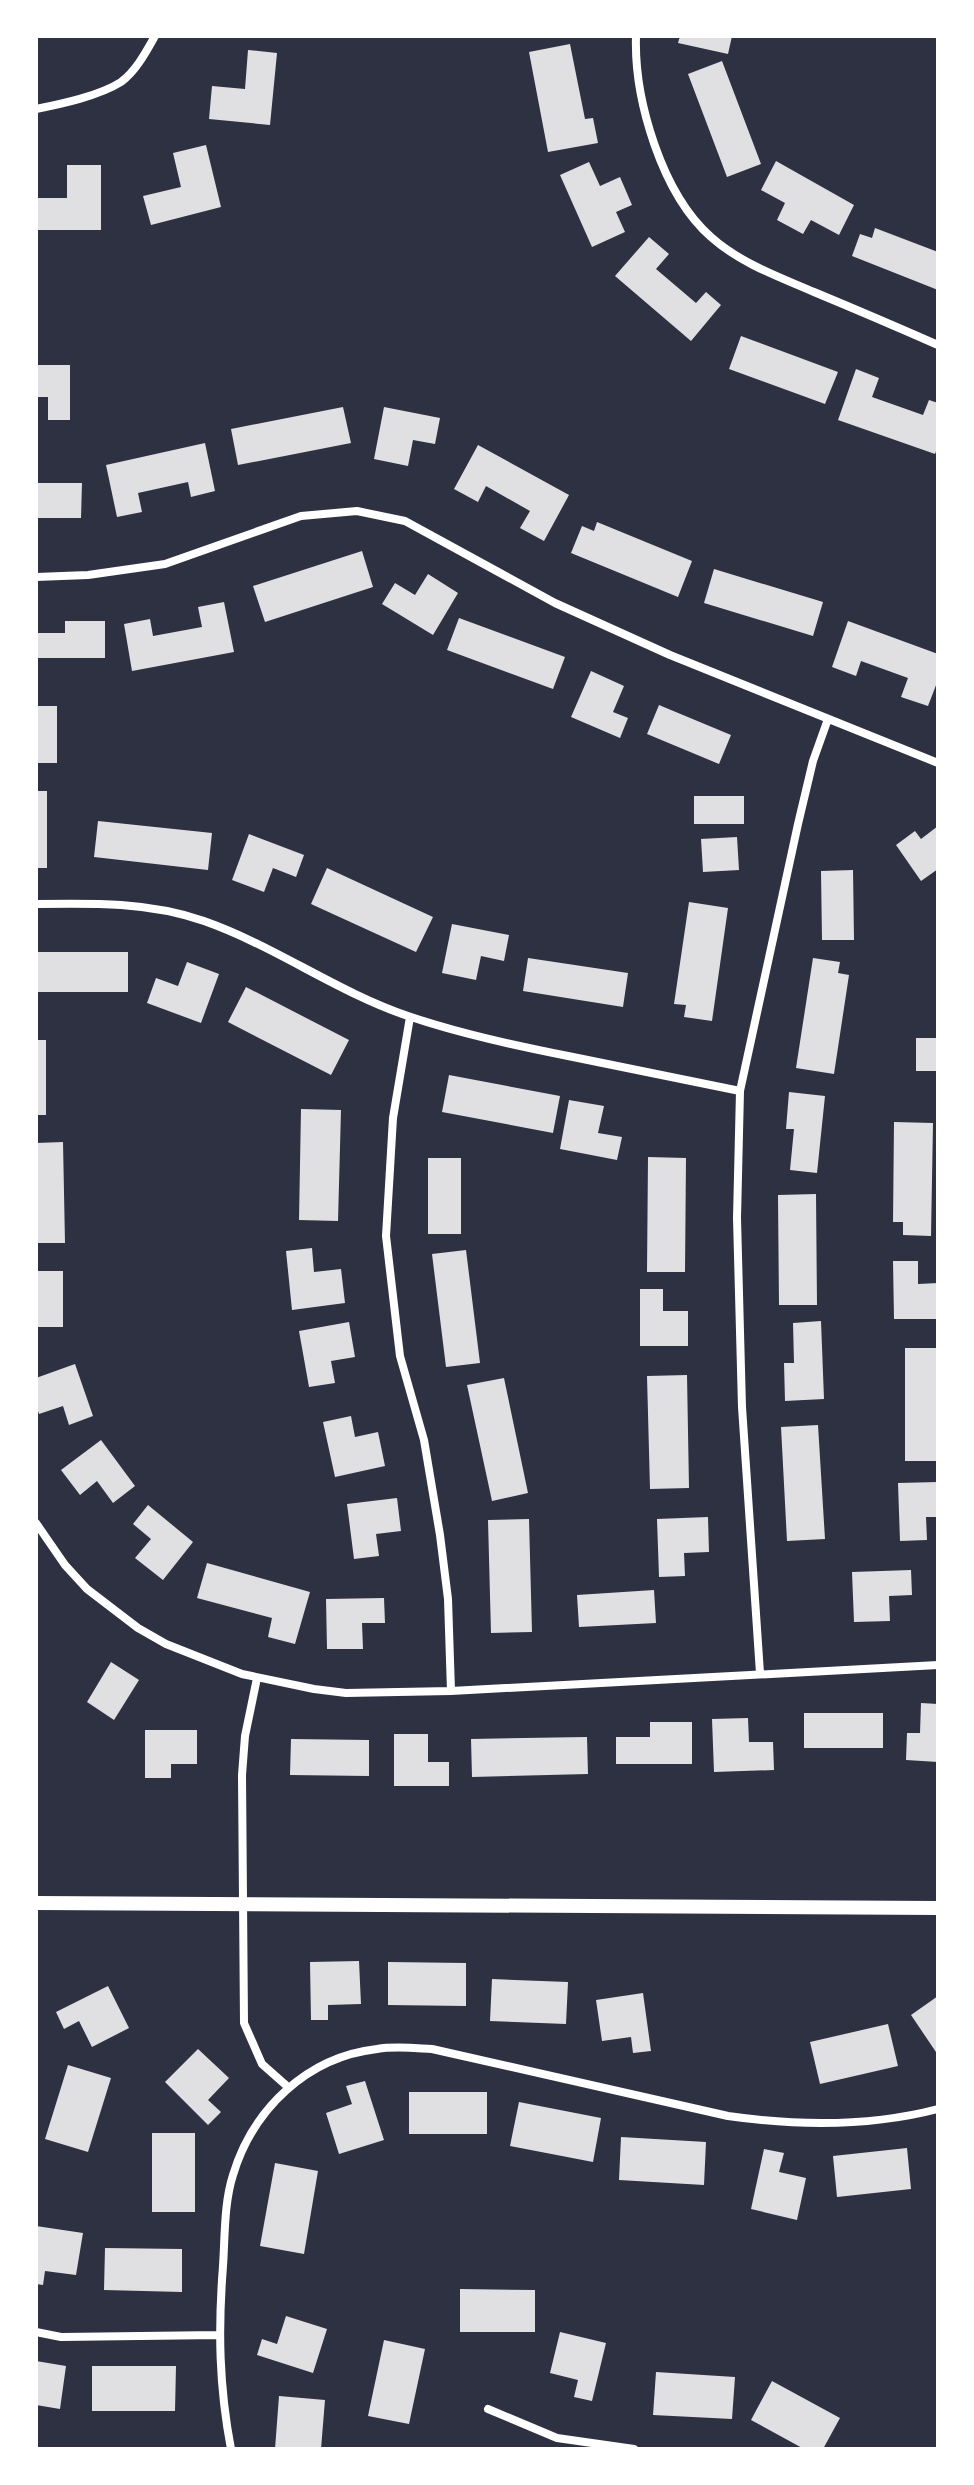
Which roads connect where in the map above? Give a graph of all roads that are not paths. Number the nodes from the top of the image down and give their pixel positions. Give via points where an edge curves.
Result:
1 (155, 36) edge
2 (636, 36) edge
3 (36, 109) edge
4 (938, 345) edge
5 (36, 577) edge
6 (828, 719) junction
7 (938, 763) edge
8 (36, 904) edge
9 (410, 1017) junction
10 (740, 1091) junction
11 (36, 1523) edge
12 (938, 1665) edge
13 (760, 1673) junction
14 (257, 1678) junction
15 (451, 1691) junction
16 (36, 1903) edge
17 (242, 1903) junction
18 (938, 1908) edge
19 (288, 2087) junction
20 (938, 2109) edge
21 (36, 2332) edge
22 (219, 2335) junction
23 (488, 2409) dead end
24 (231, 2449) edge
25 (634, 2449) edge

1 - 3 street via 121,81
2 - 4 street via 639,91 659,157 692,217 713,239 759,268
5 - 6 street via 165,564 301,516 357,511 405,521 555,603
6 - 7 street
6 - 10 street via 798,824
8 - 9 street via 117,904 203,921
9 - 10 street via 525,1047
9 - 15 street via 393,1118 386,1236 400,1356 424,1440 440,1535
10 - 13 street via 742,1407
11 - 14 street via 65,1565 111,1610 166,1644
12 - 13 street
13 - 15 street
14 - 15 street via 346,1693
14 - 17 street via 242,1775
16 - 17 street
17 - 18 street
17 - 19 street via 244,2023 262,2064
19 - 20 street via 342,2057 397,2047 432,2049 767,2121 882,2120
19 - 22 street via 255,2124 232,2178
21 - 22 street via 61,2337
22 - 24 street
23 - 25 street via 557,2438

